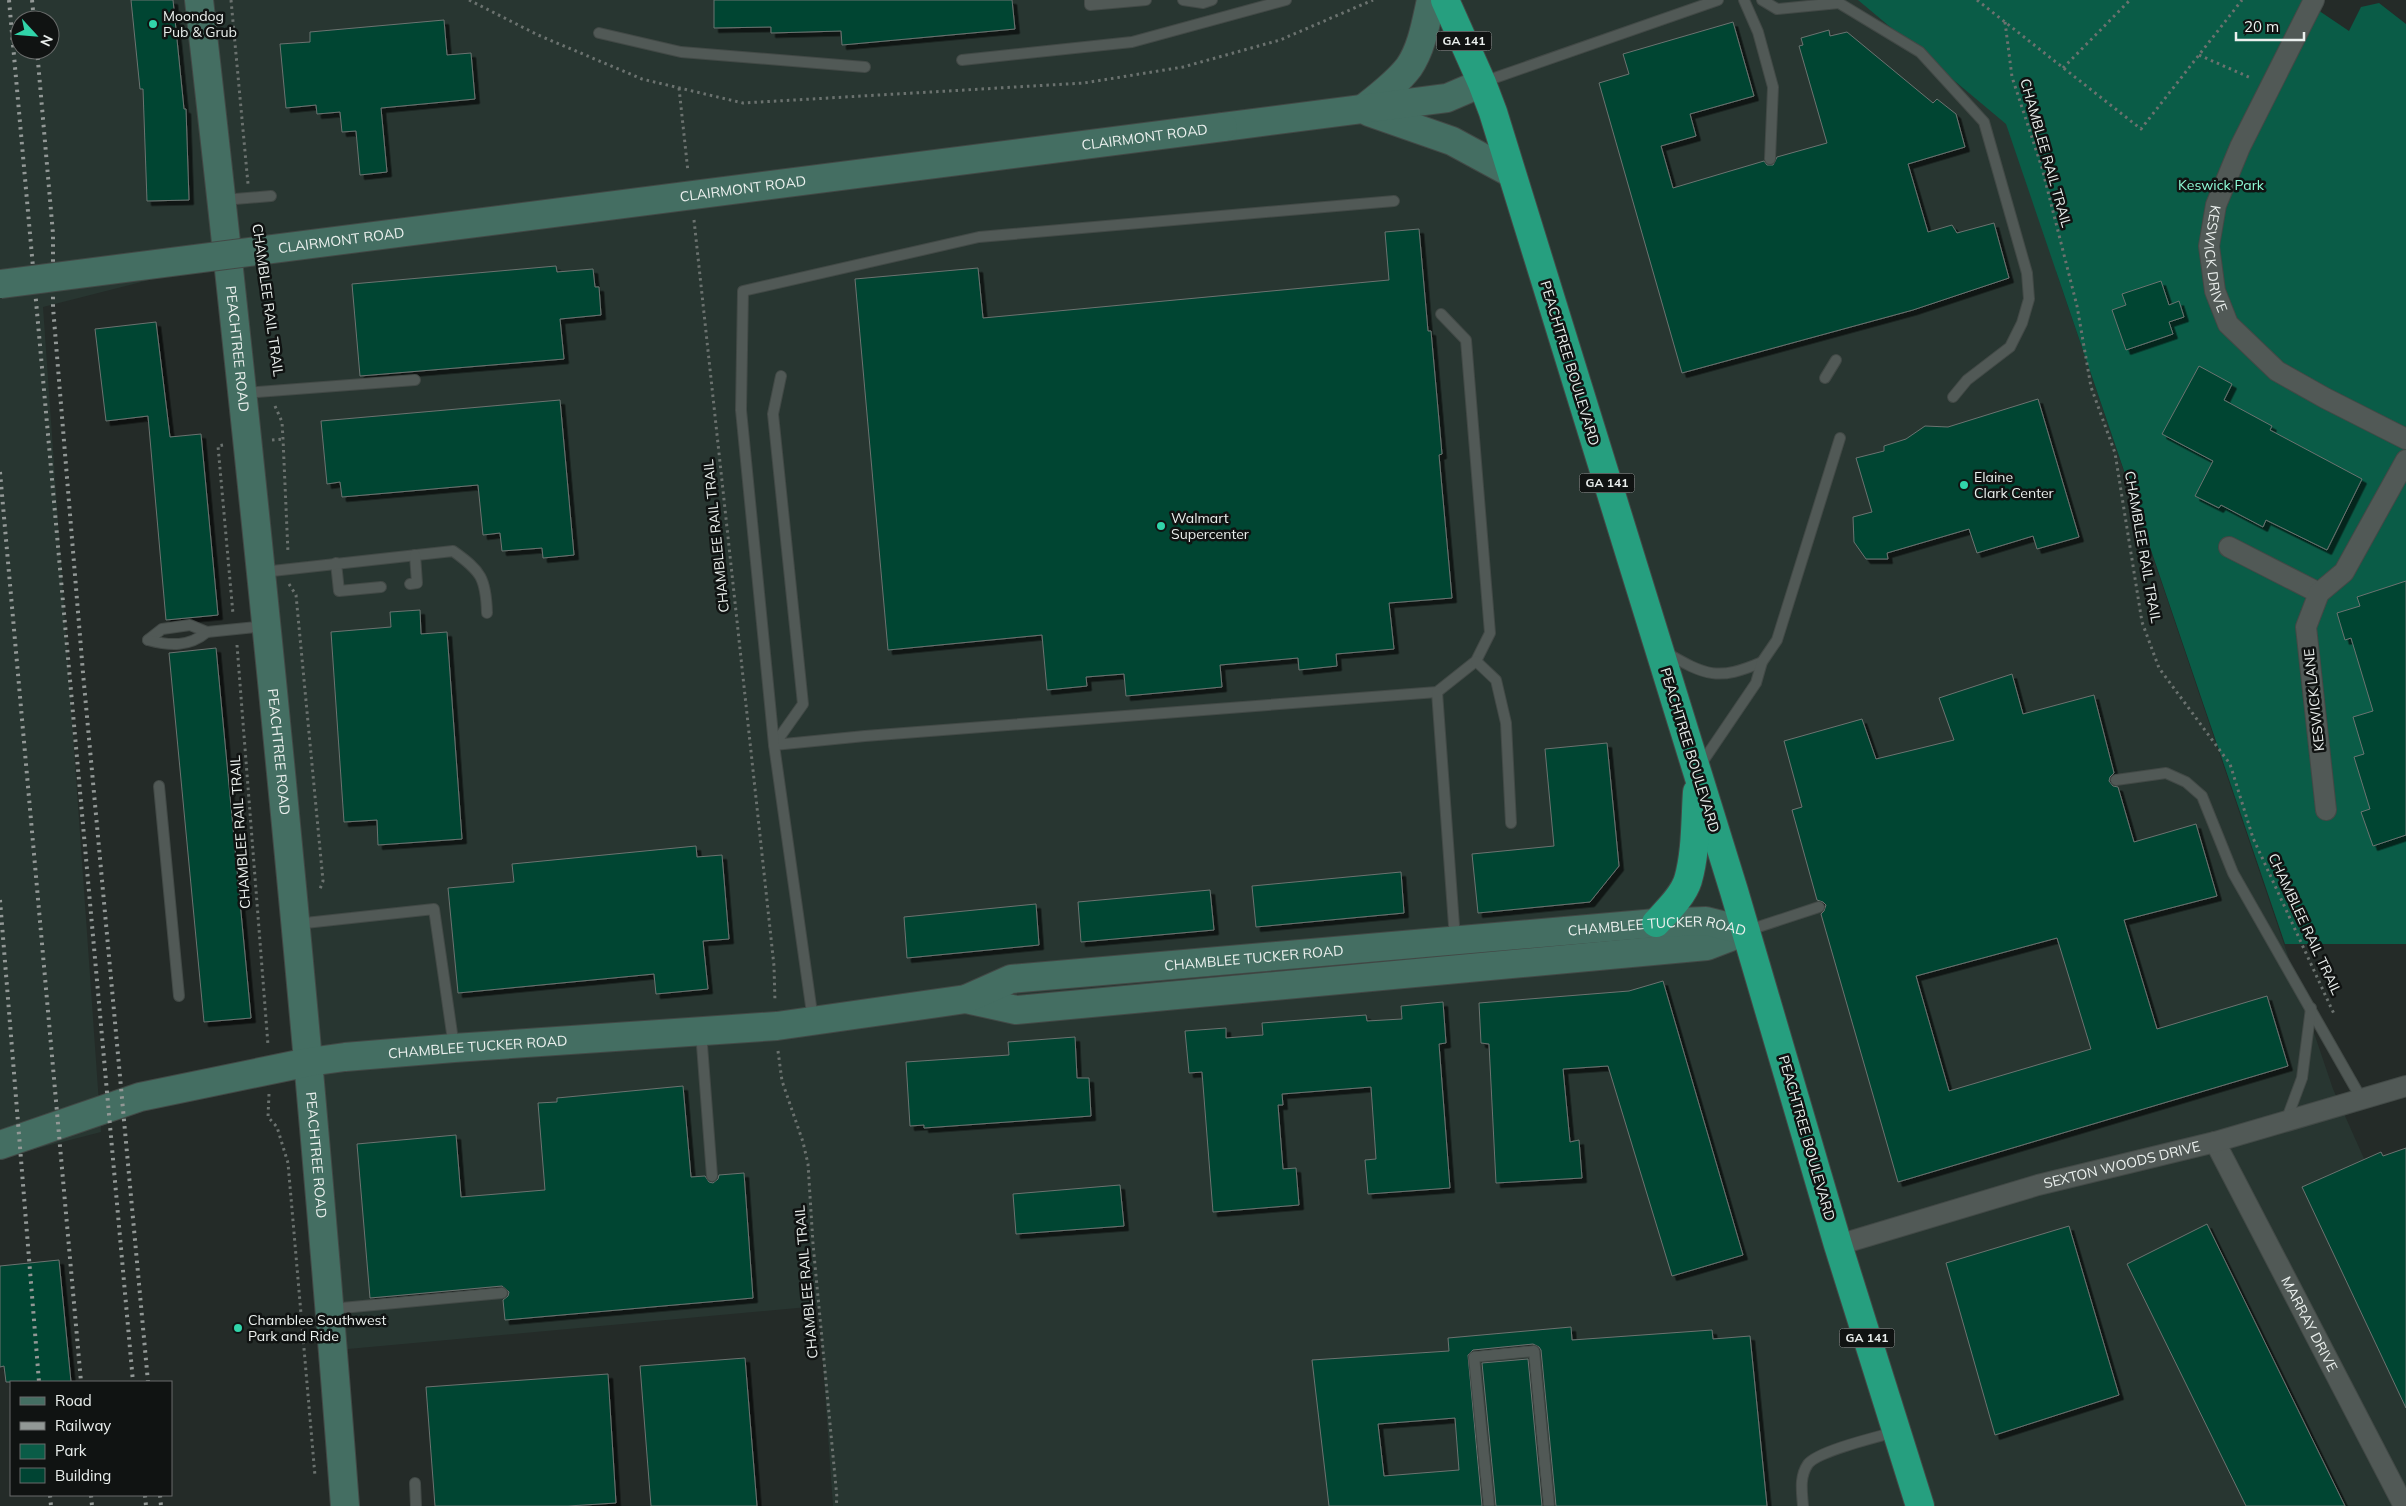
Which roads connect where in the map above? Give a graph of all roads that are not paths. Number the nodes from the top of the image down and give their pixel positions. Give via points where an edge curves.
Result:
1 (199, 0) edge
2 (1090, 0) edge
3 (1146, 0) edge
4 (1183, 0) edge
5 (1212, 0) edge
6 (1286, 0) edge
7 (1431, 0) edge
8 (1445, 0) edge
9 (1718, 0) edge
10 (1744, 0) edge
11 (1762, 0) edge
12 (2314, 0) edge
13 (599, 33) dead end
14 (962, 60) dead end
15 (865, 67) dead end
16 (1482, 83) junction
17 (1359, 110) junction
18 (1770, 159) dead end
19 (1511, 173) junction
20 (271, 196) dead end
21 (222, 200) junction
22 (1394, 201) dead end
23 (0, 284) edge
24 (1441, 314) dead end
25 (1836, 360) dead end
26 (781, 376) dead end
27 (1825, 378) dead end
28 (415, 380) dead end
29 (256, 393) junction
30 (1953, 397) dead end
31 (1840, 438) dead end
32 (2406, 439) edge
33 (2406, 460) edge
34 (2229, 547) dead end
35 (415, 555) junction
36 (336, 563) junction
37 (262, 572) junction
38 (410, 584) dead end
39 (381, 587) dead end
40 (2319, 593) junction
41 (487, 613) dead end
42 (266, 626) junction
43 (207, 632) junction
44 (1658, 648) junction
45 (1476, 661) junction
46 (1762, 662) junction
47 (1437, 692) junction
48 (774, 745) junction
49 (1697, 775) junction
50 (2116, 780) dead end
51 (159, 786) dead end
52 (2326, 810) dead end
53 (1511, 823) dead end
54 (1819, 907) dead end
55 (1656, 923) junction
56 (295, 924) junction
57 (1746, 931) junction
58 (1455, 940) junction
59 (179, 996) dead end
60 (966, 999) junction
61 (2311, 1008) junction
62 (813, 1020) junction
63 (701, 1031) junction
64 (454, 1048) junction
65 (309, 1062) junction
66 (2406, 1086) edge
67 (2362, 1098) junction
68 (2286, 1121) junction
69 (2215, 1142) junction
70 (0, 1145) edge
71 (712, 1176) dead end
72 (1838, 1245) junction
73 (502, 1293) dead end
74 (330, 1309) junction
75 (1896, 1431) junction
76 (415, 1484) dead end
77 (345, 1506) edge
78 (416, 1506) edge
79 (1489, 1506) edge
80 (1549, 1506) edge
81 (1803, 1506) edge
82 (1920, 1506) edge
83 (2404, 1506) edge

1 - 21 main road, PEACHTREE ROAD
2 - 3 lane via 1090,5
4 - 5 lane via 1203,3
6 - 14 lane via 1132,42
7 - 17 main road via 1421,42 1409,67 1382,94
8 - 16 highway, PEACHTREE BOULEVARD / GA 141
9 - 16 lane
10 - 18 lane via 1758,32 1773,87
11 - 30 lane via 1777,9 1839,3 1920,52 1984,122 2027,273 2029,299 2010,347 1967,380
12 - 32 street, KESWICK DRIVE via 2240,147 2216,205 2209,246 2215,291 2228,324 2277,371
13 - 15 lane via 681,52
16 - 17 main road, CLAIRMONT ROAD via 1447,98
16 - 19 highway, PEACHTREE BOULEVARD / GA 141
17 - 19 main road via 1452,141
17 - 23 main road, CLAIRMONT ROAD, bridge
19 - 44 highway, PEACHTREE BOULEVARD / GA 141
20 - 21 lane
21 - 29 main road, PEACHTREE ROAD
22 - 48 lane via 979,237 743,291 741,410
24 - 45 lane via 1466,340 1490,633
25 - 27 lane
26 - 48 lane via 773,414 803,704
28 - 29 lane
29 - 37 main road, PEACHTREE ROAD
31 - 46 lane via 1777,640
33 - 40 street, KESWICK LANE via 2344,572
34 - 40 street
35 - 36 lane
35 - 38 lane via 417,584
35 - 41 lane via 453,551 475,566 486,591
36 - 37 lane
36 - 39 lane via 339,591
37 - 42 main road, PEACHTREE ROAD
40 - 52 street, KESWICK LANE via 2306,627
42 - 43 lane
42 - 56 main road, PEACHTREE ROAD
43 - 43 lane via 190,626 162,629 148,640 165,644 195,642
44 - 46 lane via 1688,665 1718,675 1742,671
44 - 49 highway, PEACHTREE BOULEVARD / GA 141
45 - 47 lane
45 - 53 lane via 1496,680 1506,723
46 - 49 lane via 1756,683
47 - 48 lane
47 - 58 lane
48 - 62 lane
49 - 55 highway via 1692,859 1687,882 1671,908
49 - 57 highway, PEACHTREE BOULEVARD / GA 141
50 - 61 lane via 2166,773 2186,782 2202,796 2233,873
51 - 59 lane
54 - 57 lane
55 - 57 main road, CHAMBLEE TUCKER ROAD via 1706,920
55 - 58 main road, CHAMBLEE TUCKER ROAD
56 - 64 lane via 434,909
56 - 65 main road, PEACHTREE ROAD
57 - 60 main road, CHAMBLEE TUCKER ROAD via 1707,946 1016,1010
57 - 72 highway, PEACHTREE BOULEVARD / GA 141
58 - 60 main road, CHAMBLEE TUCKER ROAD via 1011,979
60 - 62 main road, CHAMBLEE TUCKER ROAD
61 - 67 lane
61 - 68 lane via 2302,1078
62 - 63 main road, CHAMBLEE TUCKER ROAD
63 - 64 main road, CHAMBLEE TUCKER ROAD
63 - 71 lane
64 - 65 main road, CHAMBLEE TUCKER ROAD
65 - 70 main road, CHAMBLEE TUCKER ROAD via 140,1097
65 - 74 main road, PEACHTREE ROAD
66 - 67 street, SEXTON WOODS DRIVE
67 - 68 street, SEXTON WOODS DRIVE
68 - 69 street, SEXTON WOODS DRIVE
69 - 72 street, SEXTON WOODS DRIVE via 2038,1185
69 - 83 street, MARRAY DRIVE
72 - 75 highway, PEACHTREE BOULEVARD / GA 141
73 - 74 lane
74 - 77 main road, PEACHTREE ROAD
75 - 81 lane via 1822,1454 1808,1464 1801,1483
75 - 82 highway, PEACHTREE BOULEVARD / GA 141
76 - 78 lane
79 - 80 lane via 1474,1357 1534,1351

